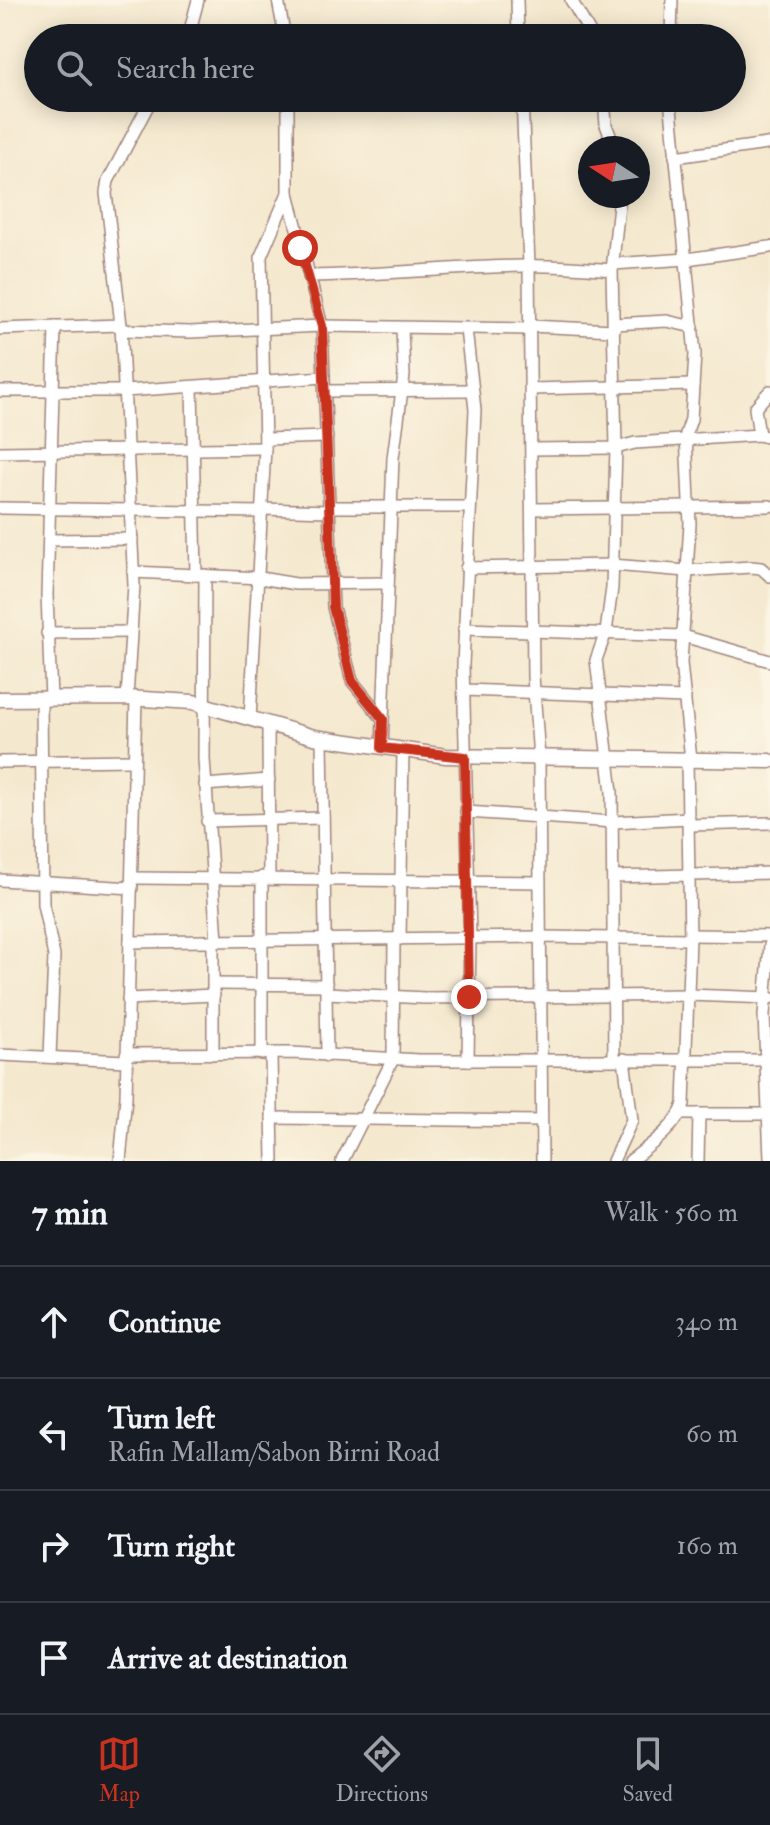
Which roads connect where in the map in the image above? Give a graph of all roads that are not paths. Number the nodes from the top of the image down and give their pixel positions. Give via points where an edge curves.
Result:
1 (198, 0) edge
2 (278, 0) edge
3 (517, 0) edge
4 (571, 0) edge
5 (672, 0) edge
6 (192, 24) edge
7 (282, 24) edge
8 (518, 24) edge
9 (585, 24) edge
10 (671, 24) edge
11 (145, 112) edge
12 (288, 112) edge
13 (523, 112) edge
14 (605, 112) edge
15 (671, 112) edge
16 (610, 136) edge
17 (767, 144) dead end
18 (675, 157) junction
19 (288, 193) junction
20 (619, 208) edge
21 (770, 247) edge
22 (687, 259) junction
23 (529, 265) junction
24 (612, 267) junction
25 (309, 276) junction
26 (322, 326) junction
27 (55, 327) junction
28 (262, 327) junction
29 (614, 327) junction
30 (693, 327) junction
31 (122, 328) junction
32 (402, 328) junction
33 (530, 328) junction
34 (0, 329) edge
35 (466, 329) junction
36 (324, 377) junction
37 (266, 380) junction
38 (693, 385) junction
39 (192, 387) junction
40 (615, 387) junction
41 (402, 388) junction
42 (531, 389) junction
43 (472, 390) junction
44 (0, 391) edge
45 (52, 391) junction
46 (125, 391) junction
47 (325, 391) junction
48 (770, 391) edge
49 (765, 436) edge
50 (327, 437) junction
51 (687, 441) junction
52 (265, 443) junction
53 (195, 448) junction
54 (616, 448) junction
55 (532, 449) junction
56 (127, 450) junction
57 (0, 452) edge
58 (50, 452) junction
59 (770, 506) edge
60 (469, 507) junction
61 (614, 507) junction
62 (0, 508) edge
63 (391, 508) junction
64 (52, 509) junction
65 (329, 509) junction
66 (533, 509) junction
67 (689, 509) junction
68 (130, 510) junction
69 (196, 511) junction
70 (262, 511) junction
71 (132, 539) junction
72 (50, 540) junction
73 (533, 564) junction
74 (612, 565) junction
75 (466, 568) junction
76 (687, 571) junction
77 (133, 572) junction
78 (200, 575) junction
79 (770, 576) edge
80 (260, 578) junction
81 (330, 583) junction
82 (388, 583) junction
83 (464, 629) junction
84 (129, 632) junction
85 (606, 632) junction
86 (47, 633) junction
87 (533, 633) junction
88 (683, 636) junction
89 (770, 661) edge
90 (464, 690) junction
91 (534, 692) junction
92 (601, 697) junction
93 (132, 698) junction
94 (685, 698) junction
95 (0, 699) edge
96 (46, 699) junction
97 (205, 705) junction
98 (250, 719) junction
99 (383, 719) junction
100 (268, 726) junction
101 (322, 739) junction
102 (382, 748) junction
103 (403, 750) junction
104 (465, 757) junction
105 (539, 758) junction
106 (609, 759) junction
107 (132, 760) junction
108 (689, 760) junction
109 (43, 761) junction
110 (770, 761) edge
111 (0, 762) edge
112 (269, 780) junction
113 (205, 785) junction
114 (466, 812) junction
115 (323, 818) junction
116 (539, 818) junction
117 (269, 819) junction
118 (207, 821) junction
119 (613, 822) junction
120 (689, 822) junction
121 (770, 823) edge
122 (690, 873) junction
123 (770, 873) edge
124 (213, 877) junction
125 (265, 877) junction
126 (613, 877) junction
127 (325, 878) junction
128 (0, 880) edge
129 (399, 880) junction
130 (43, 881) junction
131 (468, 881) junction
132 (539, 882) junction
133 (132, 883) junction
134 (770, 936) edge
135 (540, 937) junction
136 (690, 937) junction
137 (470, 938) junction
138 (613, 938) junction
139 (327, 939) junction
140 (397, 939) junction
141 (215, 940) junction
142 (262, 940) junction
143 (130, 942) junction
144 (770, 945) edge
145 (262, 985) junction
146 (327, 989) junction
147 (214, 990) junction
148 (688, 995) junction
149 (393, 996) junction
150 (613, 996) junction
151 (469, 997) junction
152 (540, 998) junction
153 (767, 998) edge
154 (128, 999) junction
155 (213, 1054) junction
156 (267, 1054) junction
157 (0, 1055) edge
158 (327, 1056) junction
159 (50, 1057) junction
160 (126, 1058) junction
161 (687, 1058) junction
162 (393, 1059) junction
163 (619, 1059) junction
164 (468, 1060) junction
165 (542, 1060) junction
166 (765, 1060) junction
167 (680, 1114) junction
168 (699, 1114) junction
169 (768, 1114) edge
170 (272, 1118) junction
171 (365, 1118) junction
172 (541, 1121) junction
173 (770, 1158) edge
174 (120, 1161) edge
175 (273, 1161) edge
176 (342, 1161) edge
177 (542, 1161) edge
178 (613, 1161) edge
179 (630, 1161) edge
180 (698, 1161) edge

1 - 6 street
2 - 7 street
3 - 8 street
4 - 9 street
5 - 10 street
11 - 31 street via 106,193
12 - 19 street
13 - 23 street
14 - 16 street
15 - 18 street
17 - 18 street
18 - 22 street
19 - 25 street
19 - 28 street via 261,256
20 - 24 street
21 - 22 street
22 - 24 street
22 - 30 street
23 - 24 street
23 - 25 street
23 - 33 street
24 - 29 street
25 - 26 street
26 - 28 street
26 - 32 street
26 - 36 street
27 - 31 street
27 - 34 street
27 - 45 street
28 - 31 street via 190,332
28 - 37 street
29 - 30 street via 667,321
29 - 33 street
29 - 40 street
30 - 38 street
31 - 46 street
32 - 35 street
32 - 41 street
33 - 35 street
33 - 42 street
35 - 43 street
36 - 37 street
36 - 47 street
37 - 39 street
37 - 52 street
38 - 40 street
38 - 51 street
39 - 46 street
39 - 53 street
40 - 42 street
40 - 54 street
41 - 43 street
41 - 47 street
41 - 63 street
42 - 55 street
43 - 60 street
44 - 45 street
45 - 46 street
45 - 58 street
46 - 56 street
47 - 50 street
48 - 49 street via 755,408
49 - 51 street
50 - 52 street
50 - 65 street
51 - 54 street
51 - 67 street
52 - 53 street
52 - 70 street
53 - 56 street
53 - 69 street
54 - 55 street
54 - 61 street
55 - 66 street
56 - 58 street
56 - 68 street
57 - 58 street
58 - 64 street
59 - 67 street
60 - 63 street
60 - 75 street
61 - 66 street
61 - 67 street
61 - 74 street
62 - 64 street
63 - 65 street
63 - 82 street
64 - 68 street
64 - 72 street
65 - 70 street
65 - 81 street
66 - 73 street
67 - 76 street
68 - 69 street
68 - 71 street
69 - 70 street
69 - 78 street
70 - 80 street
71 - 72 street
71 - 77 street
72 - 86 street
73 - 74 street
73 - 75 street
73 - 87 street
74 - 76 street
74 - 85 street
75 - 83 street
76 - 79 street via 751,567
76 - 88 street
77 - 78 street
77 - 84 street
78 - 80 street
78 - 97 street
80 - 81 street
80 - 98 street
81 - 82 street
81 - 99 street via 352,681
82 - 99 street
83 - 87 street
83 - 90 street
84 - 86 street
84 - 93 street
85 - 87 street
85 - 88 street
85 - 92 street via 596,660
86 - 96 street
87 - 91 street
88 - 89 street
88 - 94 street
90 - 91 street
90 - 104 street
91 - 92 street
91 - 105 street
92 - 94 street
92 - 106 street
93 - 96 street
93 - 97 street
93 - 107 street
94 - 108 street
95 - 96 street
96 - 109 street
97 - 98 street
97 - 113 street
98 - 100 street
99 - 102 street
100 - 101 street
100 - 112 street
101 - 102 street
101 - 115 street
102 - 103 street
103 - 104 street
103 - 129 street
104 - 105 street
104 - 114 street
105 - 106 street
105 - 116 street
106 - 108 street
106 - 119 street
107 - 109 street
107 - 133 street
108 - 110 street
108 - 120 street
109 - 111 street
109 - 130 street
112 - 113 street
112 - 117 street
113 - 118 street
114 - 116 street
114 - 131 street
115 - 117 street
115 - 127 street
116 - 119 street
116 - 132 street
117 - 118 street
117 - 125 street
118 - 124 street
119 - 120 street
119 - 126 street
120 - 121 street
120 - 122 street
122 - 123 street
122 - 126 street
122 - 136 street
124 - 125 street
124 - 133 street
124 - 141 street
125 - 127 street
125 - 142 street
126 - 138 street
127 - 129 street
127 - 139 street
128 - 130 street
129 - 131 street
129 - 140 street
130 - 133 street
130 - 159 street via 43,918 54,956
131 - 132 street
131 - 137 street
132 - 135 street
133 - 143 street
134 - 136 street
135 - 137 street
135 - 138 street
135 - 152 street
136 - 138 street
136 - 148 street
137 - 140 street
137 - 151 street
138 - 150 street
139 - 140 street
139 - 142 street
139 - 146 street
140 - 149 street
141 - 142 street
141 - 143 street
141 - 147 street
142 - 145 street
143 - 154 street
144 - 153 street
145 - 146 street
145 - 147 street
145 - 156 street
146 - 149 street
146 - 158 street
147 - 154 street
147 - 155 street
148 - 150 street
148 - 153 street
148 - 161 street
149 - 151 street
149 - 162 street
150 - 152 street
150 - 163 street
151 - 152 street
151 - 164 street
152 - 165 street
153 - 166 street
154 - 160 street
155 - 156 street
155 - 160 street
156 - 158 street
156 - 170 street
157 - 159 street
158 - 162 street
159 - 160 street
160 - 174 street
161 - 163 street
161 - 166 street
161 - 167 street
162 - 164 street
162 - 171 street
163 - 165 street
163 - 178 street via 632,1120
164 - 165 street
165 - 172 street
166 - 169 street
167 - 168 street
167 - 179 street
168 - 169 street
168 - 180 street
169 - 173 street
170 - 171 street
170 - 175 street
171 - 172 street
171 - 176 street
172 - 177 street

